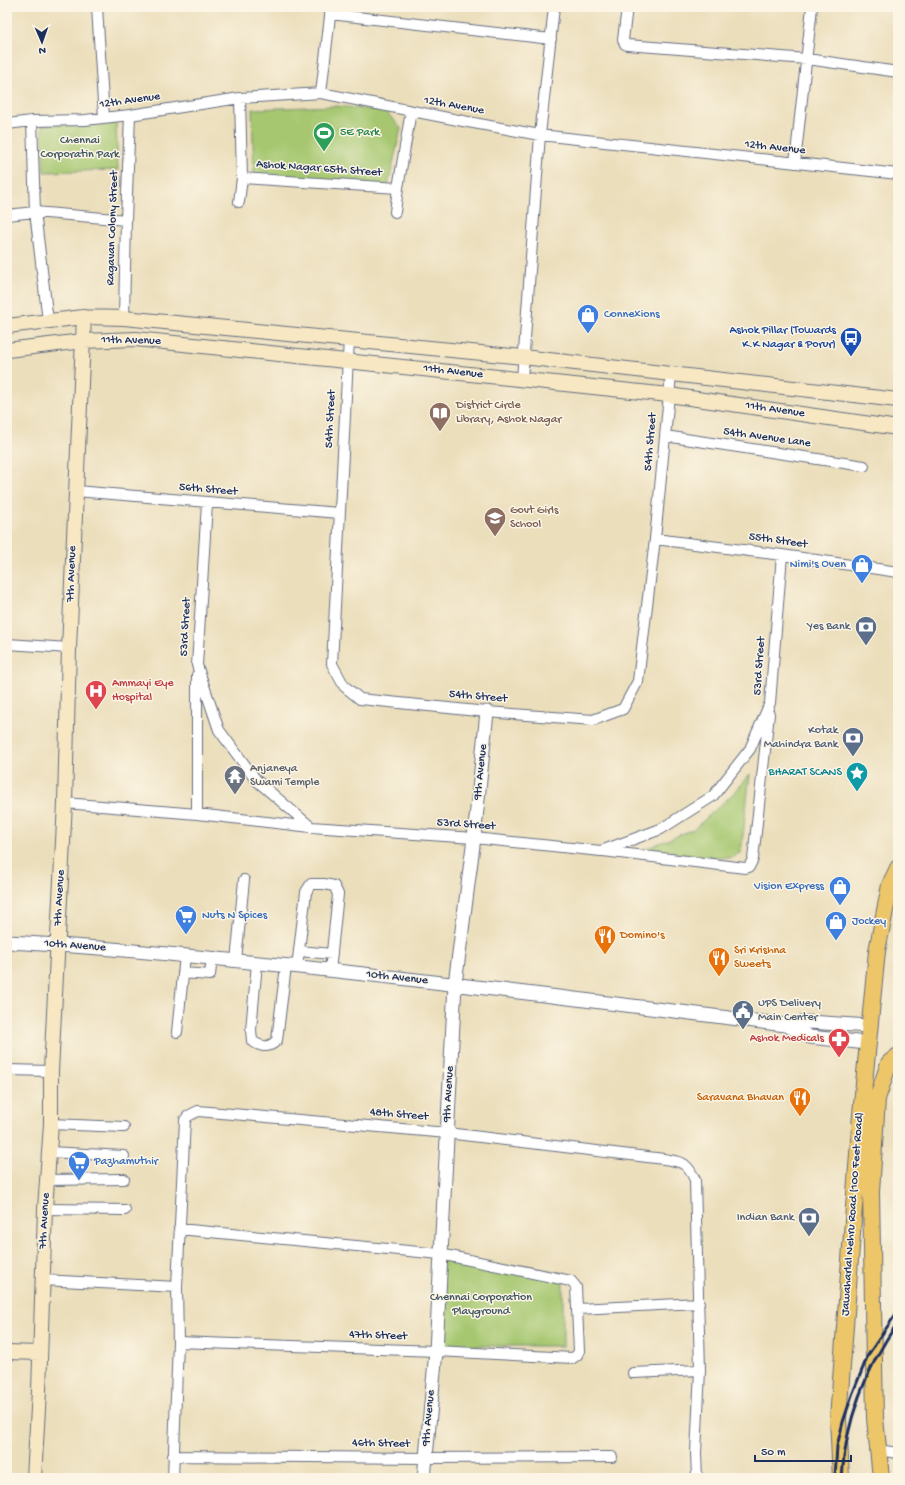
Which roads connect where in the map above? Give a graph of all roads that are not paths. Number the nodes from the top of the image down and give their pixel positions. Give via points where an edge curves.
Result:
1 (97, 7) edge
2 (554, 7) edge
3 (627, 7) edge
4 (812, 7) edge
5 (331, 10) edge
6 (551, 39) junction
7 (807, 59) junction
8 (898, 72) edge
9 (322, 93) junction
10 (240, 98) junction
11 (411, 111) junction
12 (130, 115) junction
13 (104, 118) junction
14 (32, 121) junction
15 (7, 124) edge
16 (540, 134) junction
17 (795, 163) junction
18 (898, 174) edge
19 (242, 178) junction
20 (398, 188) junction
21 (239, 202) dead end
22 (35, 212) junction
23 (395, 212) dead end
24 (7, 215) edge
25 (126, 220) junction
26 (84, 318) junction
27 (124, 318) junction
28 (48, 322) junction
29 (7, 326) edge
30 (349, 339) junction
31 (83, 341) junction
32 (7, 350) edge
33 (523, 357) junction
34 (347, 360) junction
35 (671, 375) junction
36 (522, 379) junction
37 (669, 395) junction
38 (898, 400) edge
39 (898, 428) edge
40 (665, 436) junction
41 (864, 466) dead end
42 (76, 491) junction
43 (207, 503) junction
44 (339, 513) junction
45 (655, 539) junction
46 (782, 554) junction
47 (898, 572) edge
48 (7, 644) edge
49 (69, 648) junction
50 (197, 665) junction
51 (770, 703) junction
52 (487, 712) junction
53 (65, 803) junction
54 (197, 814) junction
55 (311, 828) junction
56 (474, 838) junction
57 (601, 851) junction
58 (898, 868) edge
59 (244, 880) dead end
60 (7, 942) edge
61 (58, 944) junction
62 (299, 951) junction
63 (332, 954) junction
64 (185, 956) junction
65 (212, 958) junction
66 (236, 960) junction
67 (257, 963) junction
68 (292, 966) junction
69 (330, 971) junction
70 (183, 973) junction
71 (455, 984) junction
72 (786, 1025) junction
73 (869, 1026) junction
74 (177, 1032) dead end
75 (867, 1044) junction
76 (898, 1056) edge
77 (7, 1070) edge
78 (51, 1071) junction
79 (51, 1124) junction
80 (124, 1127) dead end
81 (447, 1133) junction
82 (49, 1152) junction
83 (124, 1156) dead end
84 (124, 1179) dead end
85 (47, 1180) junction
86 (45, 1209) junction
87 (124, 1210) dead end
88 (179, 1229) junction
89 (440, 1254) junction
90 (42, 1280) junction
91 (177, 1287) junction
92 (699, 1303) junction
93 (578, 1309) junction
94 (178, 1342) junction
95 (436, 1351) junction
96 (7, 1352) edge
97 (40, 1353) junction
98 (700, 1370) junction
99 (633, 1373) dead end
100 (878, 1450) junction
101 (898, 1453) edge
102 (173, 1456) junction
103 (612, 1457) dead end
104 (426, 1458) junction
105 (34, 1478) edge
106 (173, 1478) edge
107 (424, 1478) edge
108 (697, 1478) edge
109 (841, 1478) edge
110 (881, 1478) edge

1 - 13 street
2 - 6 street
3 - 7 street via 623,40 627,45
4 - 7 street
5 - 6 street
5 - 9 street
6 - 16 street
7 - 8 street
7 - 17 street
9 - 10 street, 12th Avenue
9 - 11 street, 12th Avenue
10 - 12 street, 12th Avenue
10 - 19 street, Ashok Nagar 65th Street
11 - 16 street, 12th Avenue
11 - 20 street, Ashok Nagar 65th Street
12 - 13 street, 12th Avenue
12 - 25 street, Ragavan Colony Street
13 - 14 street, 12th Avenue
14 - 15 street, 12th Avenue
14 - 22 street
16 - 17 street, 12th Avenue
16 - 33 street
17 - 18 street, 12th Avenue
19 - 20 street, Ashok Nagar 65th Street
19 - 21 street
20 - 23 street
22 - 24 street
22 - 25 street
22 - 28 street
25 - 27 street, Ragavan Colony Street
26 - 27 main road, 11th Avenue
26 - 28 main road, 11th Avenue
26 - 31 main road, 7th Avenue
27 - 30 main road, 11th Avenue
28 - 29 main road, 11th Avenue
30 - 33 main road, 11th Avenue
30 - 34 street, 54th Street
31 - 32 main road, 11th Avenue
31 - 34 main road, 11th Avenue via 136,339
31 - 42 main road, 7th Avenue
33 - 35 main road, 11th Avenue
33 - 36 street
34 - 36 main road, 11th Avenue
34 - 44 street, 54th Street
35 - 37 street, 54th Street
35 - 38 main road, 11th Avenue
36 - 37 main road, 11th Avenue
37 - 39 main road, 11th Avenue
37 - 40 street, 54th Street
40 - 41 street, 54th Avenue Lane
40 - 45 street, 54th Street
42 - 43 street, 56th Street
42 - 49 main road, 7th Avenue
43 - 44 street, 56th Street
43 - 50 street, 53rd Street
44 - 52 street, 54th Street via 332,664 344,686 360,699
45 - 46 street, 55th Street
45 - 52 street, 54th Street via 638,681 623,709 593,720
46 - 47 street, 55th Street
46 - 51 street, 53rd Street
48 - 49 street
49 - 53 main road, 7th Avenue
50 - 54 street
50 - 55 street, 53rd Street via 219,730 256,780
51 - 57 street, 53rd Street via 750,749 713,796 661,830
51 - 57 street via 753,859 749,867
52 - 56 street, 9th Avenue
53 - 54 street
53 - 61 main road, 7th Avenue
54 - 55 street
55 - 56 street, 53rd Street
56 - 57 street, 53rd Street
56 - 71 street, 9th Avenue
58 - 73 main road, Jawaharlal Nehru Road (100 Feet Road) via 890,885 877,951
59 - 66 street
60 - 61 street, 10th Avenue
61 - 64 street, 10th Avenue
61 - 78 main road, 7th Avenue
62 - 63 street
62 - 63 street via 306,892 310,884 324,884 334,886 338,894
62 - 68 street
63 - 69 street
64 - 65 street, 10th Avenue
64 - 70 street
65 - 66 street, 10th Avenue
65 - 70 street via 210,975
66 - 67 street, 10th Avenue
67 - 68 street, 10th Avenue
67 - 68 street via 251,1030 252,1041 260,1046 273,1044 277,1040
68 - 69 street, 10th Avenue
69 - 71 street, 10th Avenue
70 - 74 street
71 - 72 street, 10th Avenue
71 - 81 street, 9th Avenue
72 - 73 street via 809,1022
72 - 75 street via 810,1037
73 - 75 main road, Jawaharlal Nehru Road (100 Feet Road)
75 - 109 main road, Jawaharlal Nehru Road (100 Feet Road) via 838,1419
76 - 100 main road, Jawaharlal Nehru Road (100 Feet Road) via 888,1063 877,1099 871,1192 875,1418
77 - 78 street
78 - 79 main road, 7th Avenue
79 - 80 street
79 - 82 main road, 7th Avenue
81 - 88 street, 48th Street via 198,1111 185,1120
81 - 89 street, 9th Avenue
81 - 92 street, 48th Street via 682,1162 690,1169 695,1180
82 - 83 street
82 - 85 main road, 7th Avenue
84 - 85 street
85 - 86 main road, 7th Avenue
86 - 87 street
86 - 90 main road, 7th Avenue
88 - 89 street
88 - 91 street
89 - 93 street via 571,1281 576,1287
89 - 95 street, 9th Avenue
90 - 91 street
90 - 97 main road, 7th Avenue
91 - 94 street
92 - 93 street
92 - 98 street
93 - 95 street, 47th Street via 579,1351 573,1358
94 - 95 street, 47th Street
94 - 102 street
95 - 104 street, 9th Avenue
96 - 97 main road
97 - 105 main road, 7th Avenue
98 - 99 street
98 - 108 street
100 - 101 street
100 - 110 main road, Jawaharlal Nehru Road (100 Feet Road)
102 - 104 street, 46th Street
102 - 106 street
103 - 104 street, 46th Street
104 - 107 street, 9th Avenue

